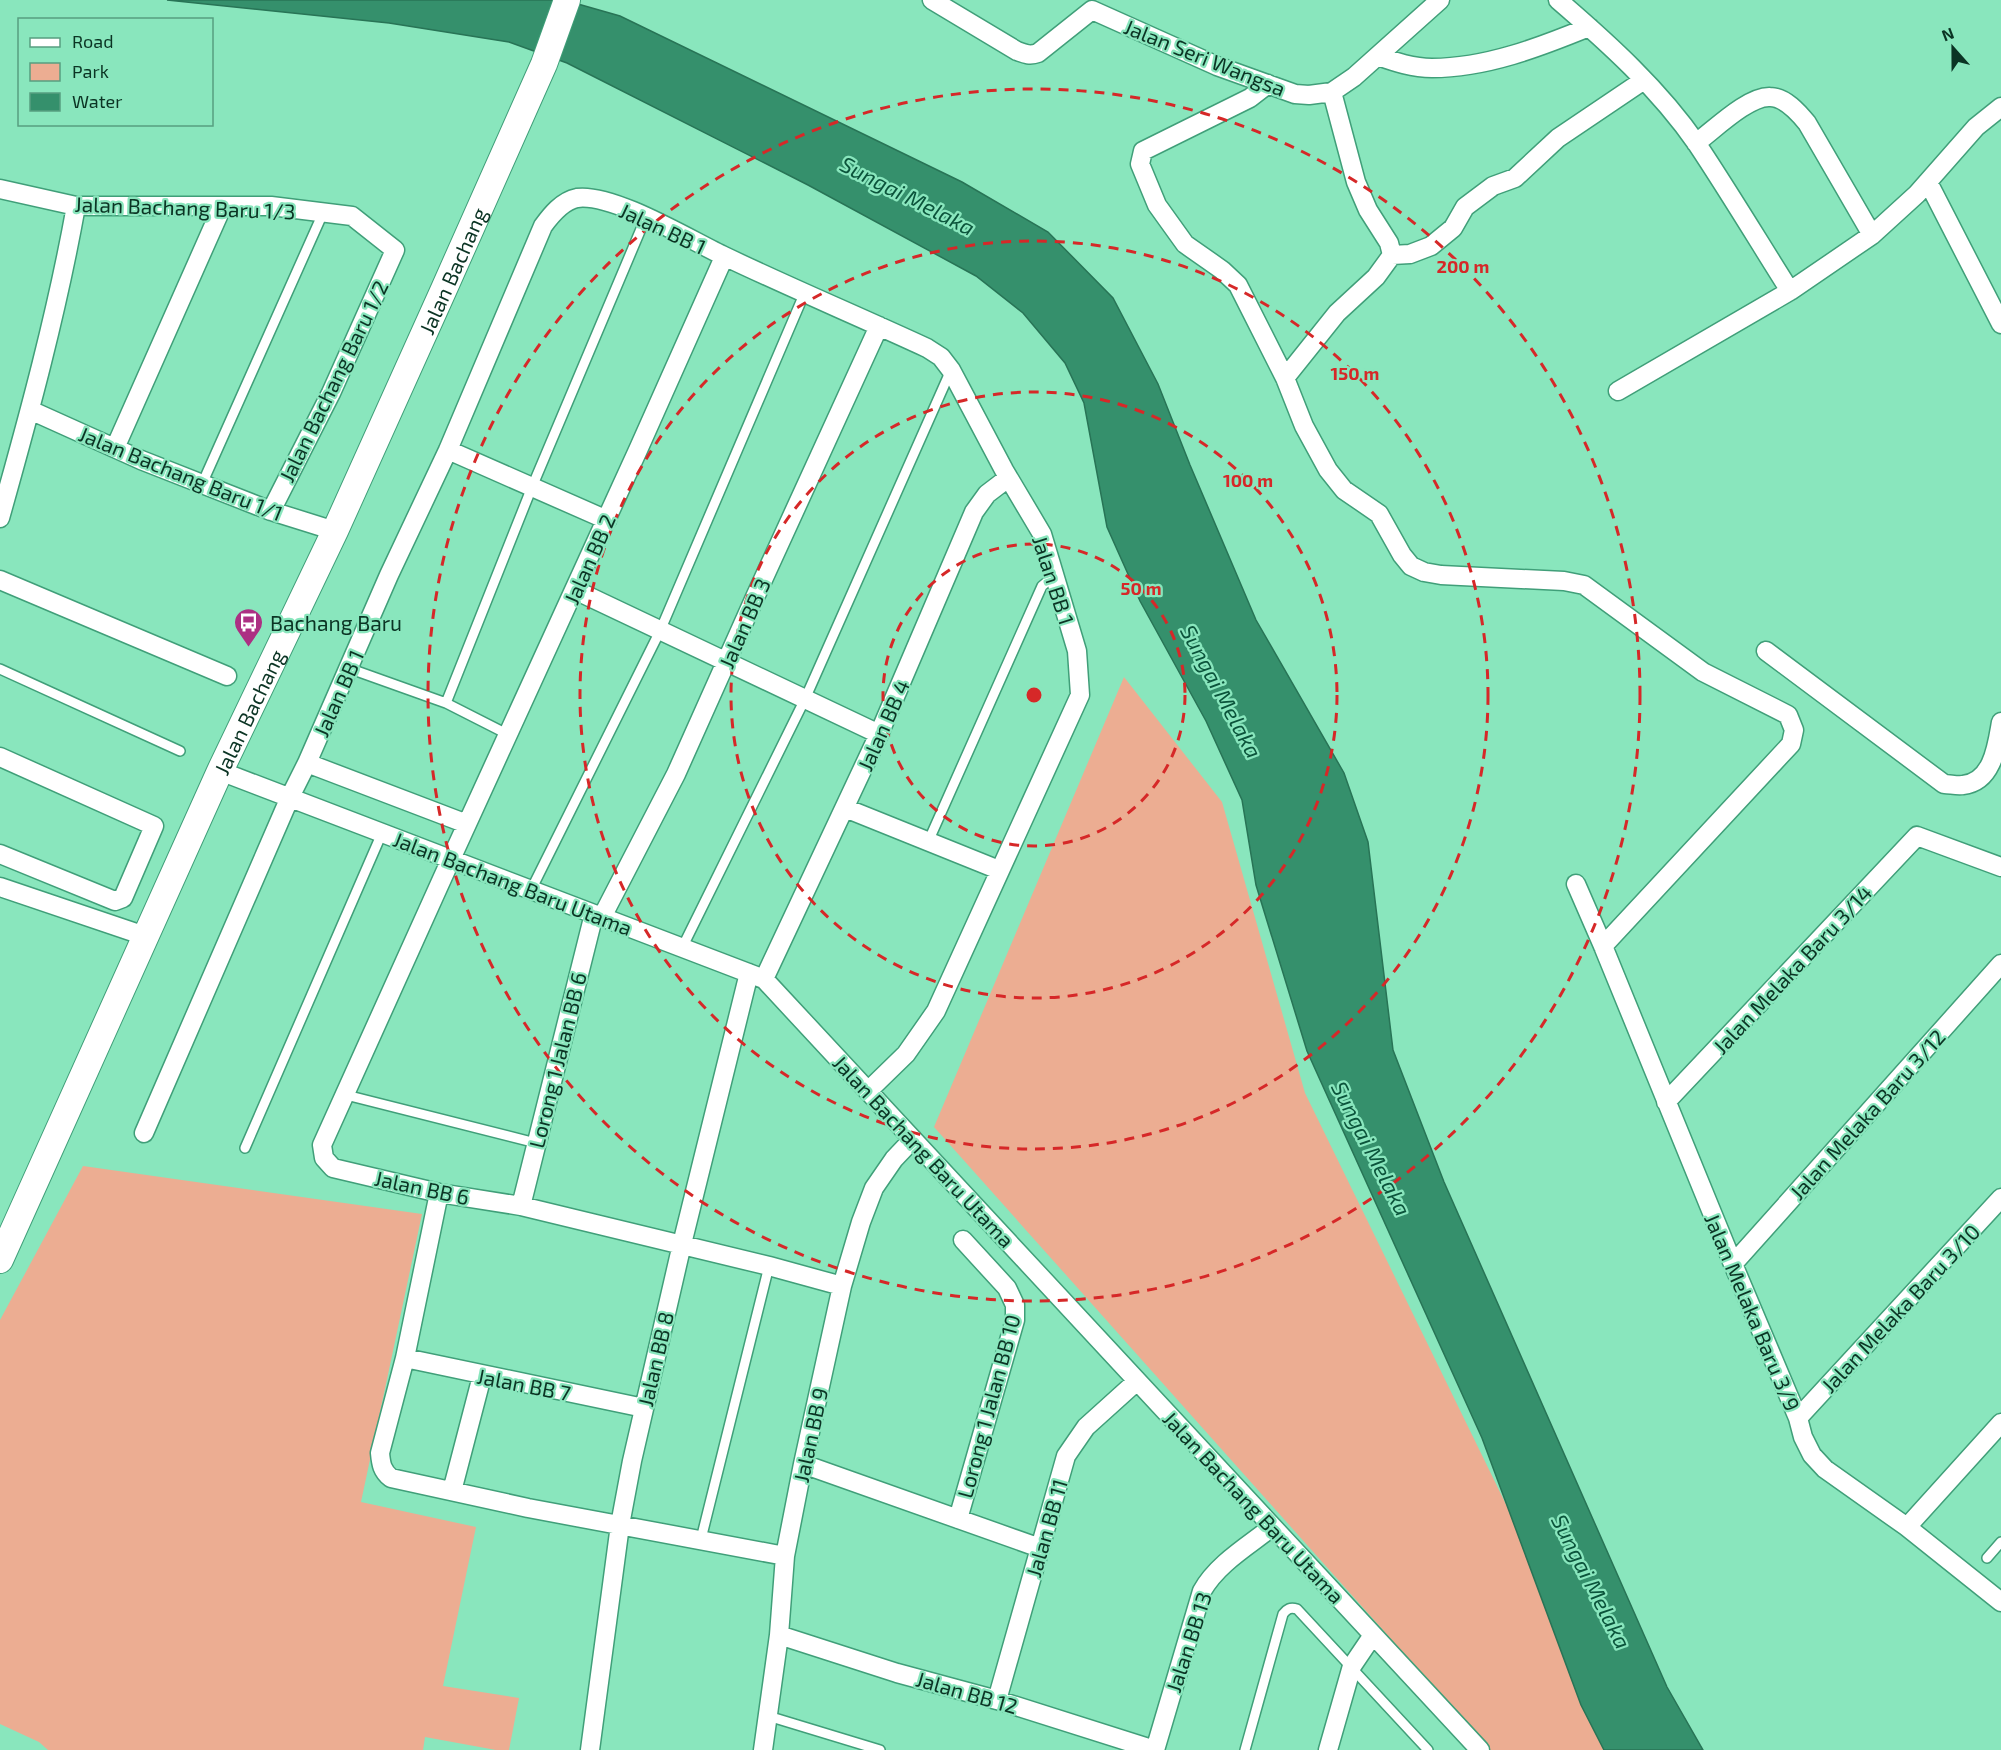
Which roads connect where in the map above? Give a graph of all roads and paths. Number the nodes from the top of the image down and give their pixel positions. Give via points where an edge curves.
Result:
1 (567, 0) edge
2 (932, 0) edge
3 (1558, 0) edge
4 (1434, 2) edge
5 (1589, 27) junction
6 (1378, 56) junction
7 (1644, 80) junction
8 (1268, 84) junction
9 (1332, 92) junction
10 (2001, 107) edge
11 (1696, 143) junction
12 (1928, 182) junction
13 (0, 189) edge
14 (76, 206) junction
15 (222, 207) junction
16 (323, 213) junction
17 (646, 217) junction
18 (1872, 235) junction
19 (395, 250) joint
20 (1392, 255) junction
21 (724, 256) junction
22 (1790, 291) junction
23 (805, 292) junction
24 (2001, 324) edge
25 (879, 326) junction
26 (951, 370) junction
27 (1285, 378) junction
28 (1618, 391) dead end
29 (30, 411) junction
30 (114, 448) junction
31 (447, 450) junction
32 (1008, 478) junction
33 (202, 484) junction
34 (532, 487) junction
35 (271, 511) junction
36 (0, 518) edge
37 (607, 520) junction
38 (335, 531) junction
39 (1054, 576) junction
40 (0, 580) edge
41 (575, 590) junction
42 (660, 631) junction
43 (1766, 651) dead end
44 (727, 662) junction
45 (348, 668) junction
46 (0, 669) edge
47 (226, 676) dead end
48 (805, 699) junction
49 (446, 703) junction
50 (2001, 722) edge
51 (879, 734) junction
52 (509, 735) junction
53 (180, 751) dead end
54 (0, 757) edge
55 (307, 763) junction
56 (220, 771) junction
57 (290, 797) junction
58 (845, 808) junction
59 (466, 824) junction
60 (382, 833) junction
61 (928, 842) junction
62 (0, 854) edge
63 (451, 859) junction
64 (2001, 867) edge
65 (999, 870) junction
66 (1576, 884) dead end
67 (0, 887) edge
68 (531, 890) junction
69 (598, 915) junction
70 (145, 936) junction
71 (1604, 946) junction
72 (682, 948) junction
73 (2001, 964) edge
74 (756, 976) junction
75 (868, 1091) junction
76 (346, 1095) junction
77 (1666, 1102) junction
78 (144, 1133) dead end
79 (913, 1139) junction
80 (536, 1143) junction
81 (245, 1148) dead end
82 (439, 1193) junction
83 (2001, 1198) edge
84 (521, 1206) junction
85 (963, 1240) dead end
86 (682, 1244) junction
87 (0, 1260) edge
88 (1733, 1264) junction
89 (769, 1266) junction
90 (842, 1286) junction
91 (405, 1358) junction
92 (482, 1376) junction
93 (1137, 1381) junction
94 (644, 1408) junction
95 (1797, 1418) junction
96 (2001, 1423) edge
97 (803, 1464) junction
98 (452, 1491) junction
99 (958, 1519) junction
100 (620, 1525) junction
101 (1272, 1527) junction
102 (1906, 1527) junction
103 (701, 1539) junction
104 (2001, 1542) edge
105 (1040, 1548) junction
106 (785, 1557) junction
107 (1987, 1558) dead end
108 (2001, 1602) edge
109 (779, 1635) junction
110 (1372, 1635) junction
111 (1352, 1666) junction
112 (997, 1700) junction
113 (768, 1716) junction
114 (1424, 1748) edge
115 (590, 1750) edge
116 (763, 1750) edge
117 (880, 1750) edge
118 (1155, 1750) edge
119 (1245, 1750) edge
120 (1328, 1750) edge
121 (1480, 1750) edge

1 - 38 street, Jalan Bachang via 544,64
2 - 8 street, Jalan Seri Wangsa via 1032,56 1092,10 1217,66
3 - 5 street
4 - 6 street
5 - 6 street via 1465,66 1431,68
5 - 7 street
6 - 9 street
7 - 11 street
7 - 20 street via 1558,138 1515,178 1493,186 1466,207 1452,228 1431,246 1410,254
8 - 9 street, Jalan Seri Wangsa via 1295,94
8 - 27 street via 1250,98 1143,151 1140,164 1157,205 1185,244 1238,285
9 - 20 street via 1356,182
10 - 12 street via 1976,127
11 - 18 street via 1752,101 1771,96 1794,106
11 - 22 street
12 - 18 street
12 - 24 street
13 - 14 street, Jalan Bachang Baru 1/3
14 - 15 street, Jalan Bachang Baru 1/3
14 - 29 street
15 - 16 street, Jalan Bachang Baru 1/3 via 271,206
15 - 30 street
16 - 19 street, Jalan Bachang Baru 1/3 via 352,216
16 - 33 lane
17 - 21 street, Jalan BB 1
17 - 31 street, Jalan BB 1 via 599,199 576,198 556,209 543,226
17 - 34 lane
18 - 22 street
19 - 35 street, Jalan Bachang Baru 1/2 via 331,393
20 - 27 street via 1376,277 1337,313
21 - 23 street, Jalan BB 1
21 - 37 street, Jalan BB 2
22 - 28 street
23 - 25 street, Jalan BB 1
23 - 42 lane
25 - 26 street, Jalan BB 1 via 927,348
25 - 44 street, Jalan BB 3
26 - 32 street, Jalan BB 1
26 - 48 lane
27 - 71 street via 1304,426 1328,470 1344,490 1379,514 1411,566 1441,575 1584,585 1703,672 1788,715 1794,730 1791,744
29 - 30 street, Jalan Bachang Baru 1/1
29 - 36 street
30 - 33 street, Jalan Bachang Baru 1/1
31 - 34 street
31 - 45 street, Jalan BB 1
32 - 39 street, Jalan BB 1 via 1042,534
32 - 51 street, Jalan BB 4 via 987,494 974,512
33 - 35 street, Jalan Bachang Baru 1/1
34 - 37 street
34 - 49 lane
35 - 38 street, Jalan Bachang Baru 1/1
37 - 41 street, Jalan BB 2
38 - 56 street, Jalan Bachang
39 - 61 lane via 1041,586
39 - 65 street, Jalan BB 1 via 1077,651 1080,695
40 - 47 street
41 - 42 street
41 - 52 street, Jalan BB 2
42 - 44 street
42 - 68 lane
43 - 50 street via 1944,784 1963,785 1979,780 1997,746
44 - 48 street
44 - 69 street, Jalan BB 3 via 676,774
45 - 49 lane
45 - 55 street, Jalan BB 1
46 - 53 lane
48 - 51 street
48 - 72 lane
49 - 52 lane
51 - 58 street, Jalan BB 4
52 - 59 street, Jalan BB 2
54 - 62 street via 154,826 123,898 115,901
55 - 57 street, Jalan BB 1
55 - 59 street
56 - 57 street, Jalan Bachang Baru Utama
56 - 70 street, Jalan Bachang
57 - 60 street, Jalan Bachang Baru Utama
57 - 78 street, Jalan BB 1
58 - 61 street
58 - 74 street, Jalan BB 4
59 - 63 street, Jalan BB 2
60 - 63 street, Jalan Bachang Baru Utama
60 - 81 lane
61 - 65 street
63 - 68 street, Jalan Bachang Baru Utama
63 - 76 street, Jalan BB 6
64 - 77 street, Jalan Melaka Baru 3/14 via 1917,836
65 - 75 street, Jalan BB 1 via 936,1011 906,1054
66 - 71 street, Jalan Melaka Baru 3/9
67 - 70 street
68 - 69 street, Jalan Bachang Baru Utama
69 - 72 street, Jalan Bachang Baru Utama
69 - 80 street, Lorong 1 Jalan BB 6
70 - 87 street, Jalan Bachang
71 - 77 street, Jalan Melaka Baru 3/9
72 - 74 street, Jalan Bachang Baru Utama
73 - 88 street, Jalan Melaka Baru 3/12
74 - 75 street, Jalan Bachang Baru Utama
74 - 86 street, Jalan BB 8
75 - 79 street, Jalan Bachang Baru Utama
76 - 80 lane
76 - 82 street, Jalan BB 6 via 322,1145 324,1158 333,1168
77 - 88 street, Jalan Melaka Baru 3/9
79 - 90 street, Jalan BB 9 via 874,1188
79 - 93 street, Jalan Bachang Baru Utama
80 - 84 street, Lorong 1 Jalan BB 6
82 - 84 street, Jalan BB 6
82 - 91 street
83 - 95 street, Jalan Melaka Baru 3/10
84 - 86 street, Jalan BB 6
85 - 99 street, Lorong 1 Jalan BB 10 via 1007,1288 1015,1305 1015,1320
86 - 89 street, Jalan BB 6
86 - 94 street, Jalan BB 8
88 - 95 street, Jalan Melaka Baru 3/9
89 - 90 street, Jalan BB 6
89 - 103 lane
90 - 97 street, Jalan BB 9
91 - 92 street, Jalan BB 7
91 - 98 street via 380,1453 381,1464 391,1478
92 - 94 street, Jalan BB 7
92 - 98 street
93 - 101 street, Jalan Bachang Baru Utama
93 - 105 street, Jalan BB 11 via 1086,1427 1066,1456
94 - 100 street, Jalan BB 8
95 - 102 street, Jalan Melaka Baru 3/9 via 1812,1455 1825,1469
96 - 102 street
97 - 99 street
97 - 106 street, Jalan BB 9
98 - 100 street
99 - 105 street
100 - 103 street
100 - 115 street, Jalan BB 8
101 - 110 street, Jalan Bachang Baru Utama
101 - 118 street, Jalan BB 13 via 1221,1567 1202,1591
102 - 108 street, Jalan Melaka Baru 3/9
103 - 106 street
104 - 107 lane
105 - 112 street, Jalan BB 11
106 - 109 street, Jalan BB 9
109 - 112 street, Jalan BB 12
109 - 113 street, Jalan BB 9
110 - 111 street
110 - 121 street, Jalan Bachang Baru Utama
111 - 114 lane
111 - 119 lane via 1297,1609 1287,1609
111 - 120 street
112 - 118 street, Jalan BB 12
113 - 116 street, Jalan BB 9
113 - 117 lane

